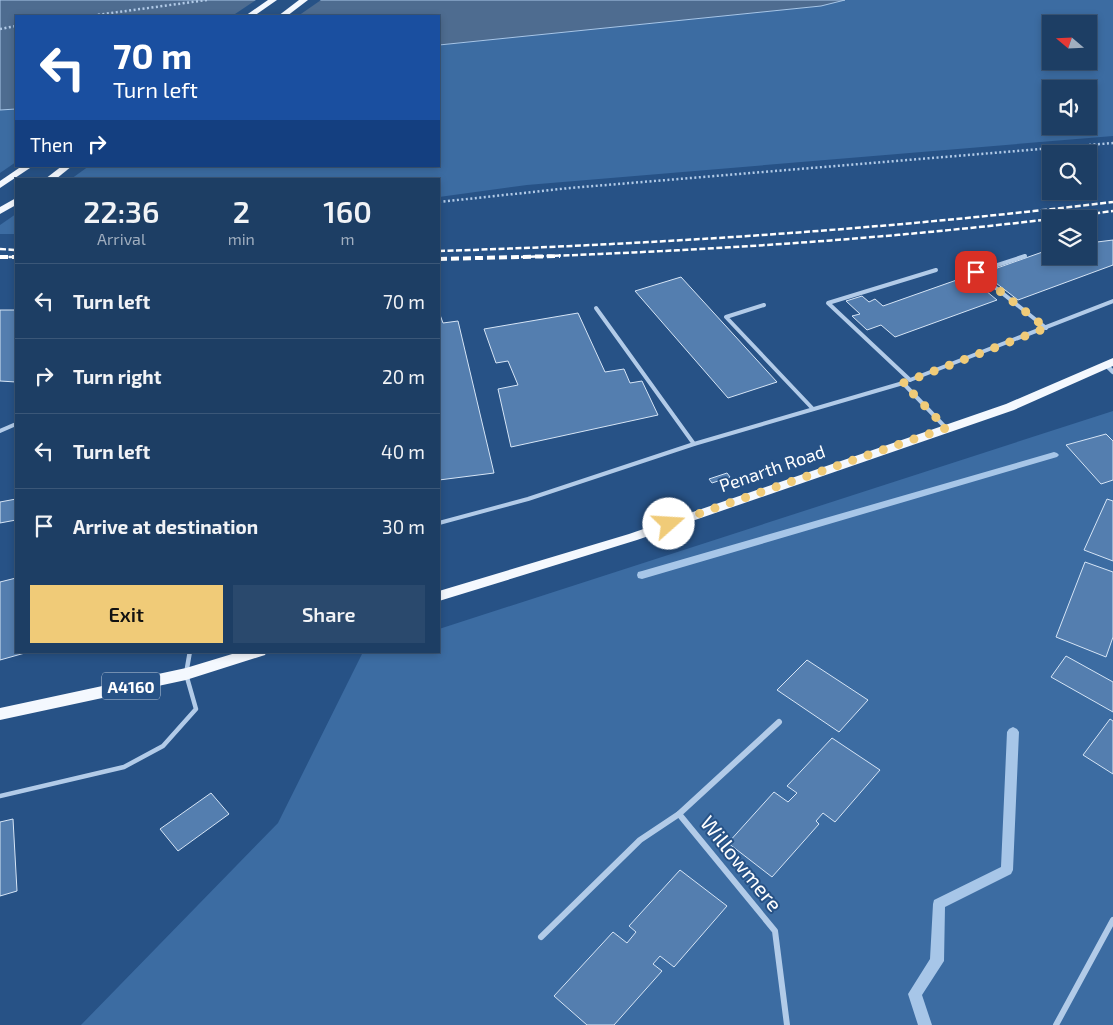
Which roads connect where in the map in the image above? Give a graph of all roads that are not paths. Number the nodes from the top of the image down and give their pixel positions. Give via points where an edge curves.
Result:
1 (273, 0) edge
2 (304, 0) edge
3 (250, 15) edge
4 (283, 15) edge
5 (27, 167) edge
6 (67, 167) edge
7 (51, 178) edge
8 (0, 185) edge
9 (15, 202) edge
10 (0, 211) edge
11 (1025, 256) dead end
12 (936, 270) dead end
13 (1113, 301) edge
14 (764, 305) dead end
15 (596, 308) dead end
16 (1046, 328) junction
17 (1111, 366) edge
18 (910, 380) junction
19 (903, 383) junction
20 (813, 409) junction
21 (15, 424) edge
22 (946, 428) junction
23 (0, 431) edge
24 (694, 444) junction
25 (440, 523) edge
26 (440, 596) edge
27 (190, 653) edge
28 (254, 653) edge
29 (186, 674) junction
30 (0, 714) edge
31 (779, 722) dead end
32 (0, 796) edge
33 (679, 814) junction
34 (1113, 920) edge
35 (542, 937) dead end
36 (787, 1025) edge
37 (1056, 1025) edge

1 - 3 main road
2 - 4 main road
5 - 8 main road
6 - 7 main road
9 - 10 main road
11 - 16 lane via 976,272
12 - 18 lane via 828,303
13 - 16 lane
14 - 20 lane via 726,317
15 - 24 lane
16 - 18 lane
17 - 22 main road, Penarth Road via 1010,407
18 - 19 lane
19 - 20 lane
19 - 22 lane
20 - 24 lane
21 - 23 lane
22 - 26 main road, Penarth Road via 632,537
24 - 25 lane via 528,499
27 - 29 lane
28 - 29 main road, A4160
29 - 30 main road, A4160
29 - 32 lane via 196,709 163,746 124,766
31 - 33 street, Willowmere
33 - 35 street, Willowmere via 640,840
33 - 36 street, Willowmere via 775,931
34 - 37 street

